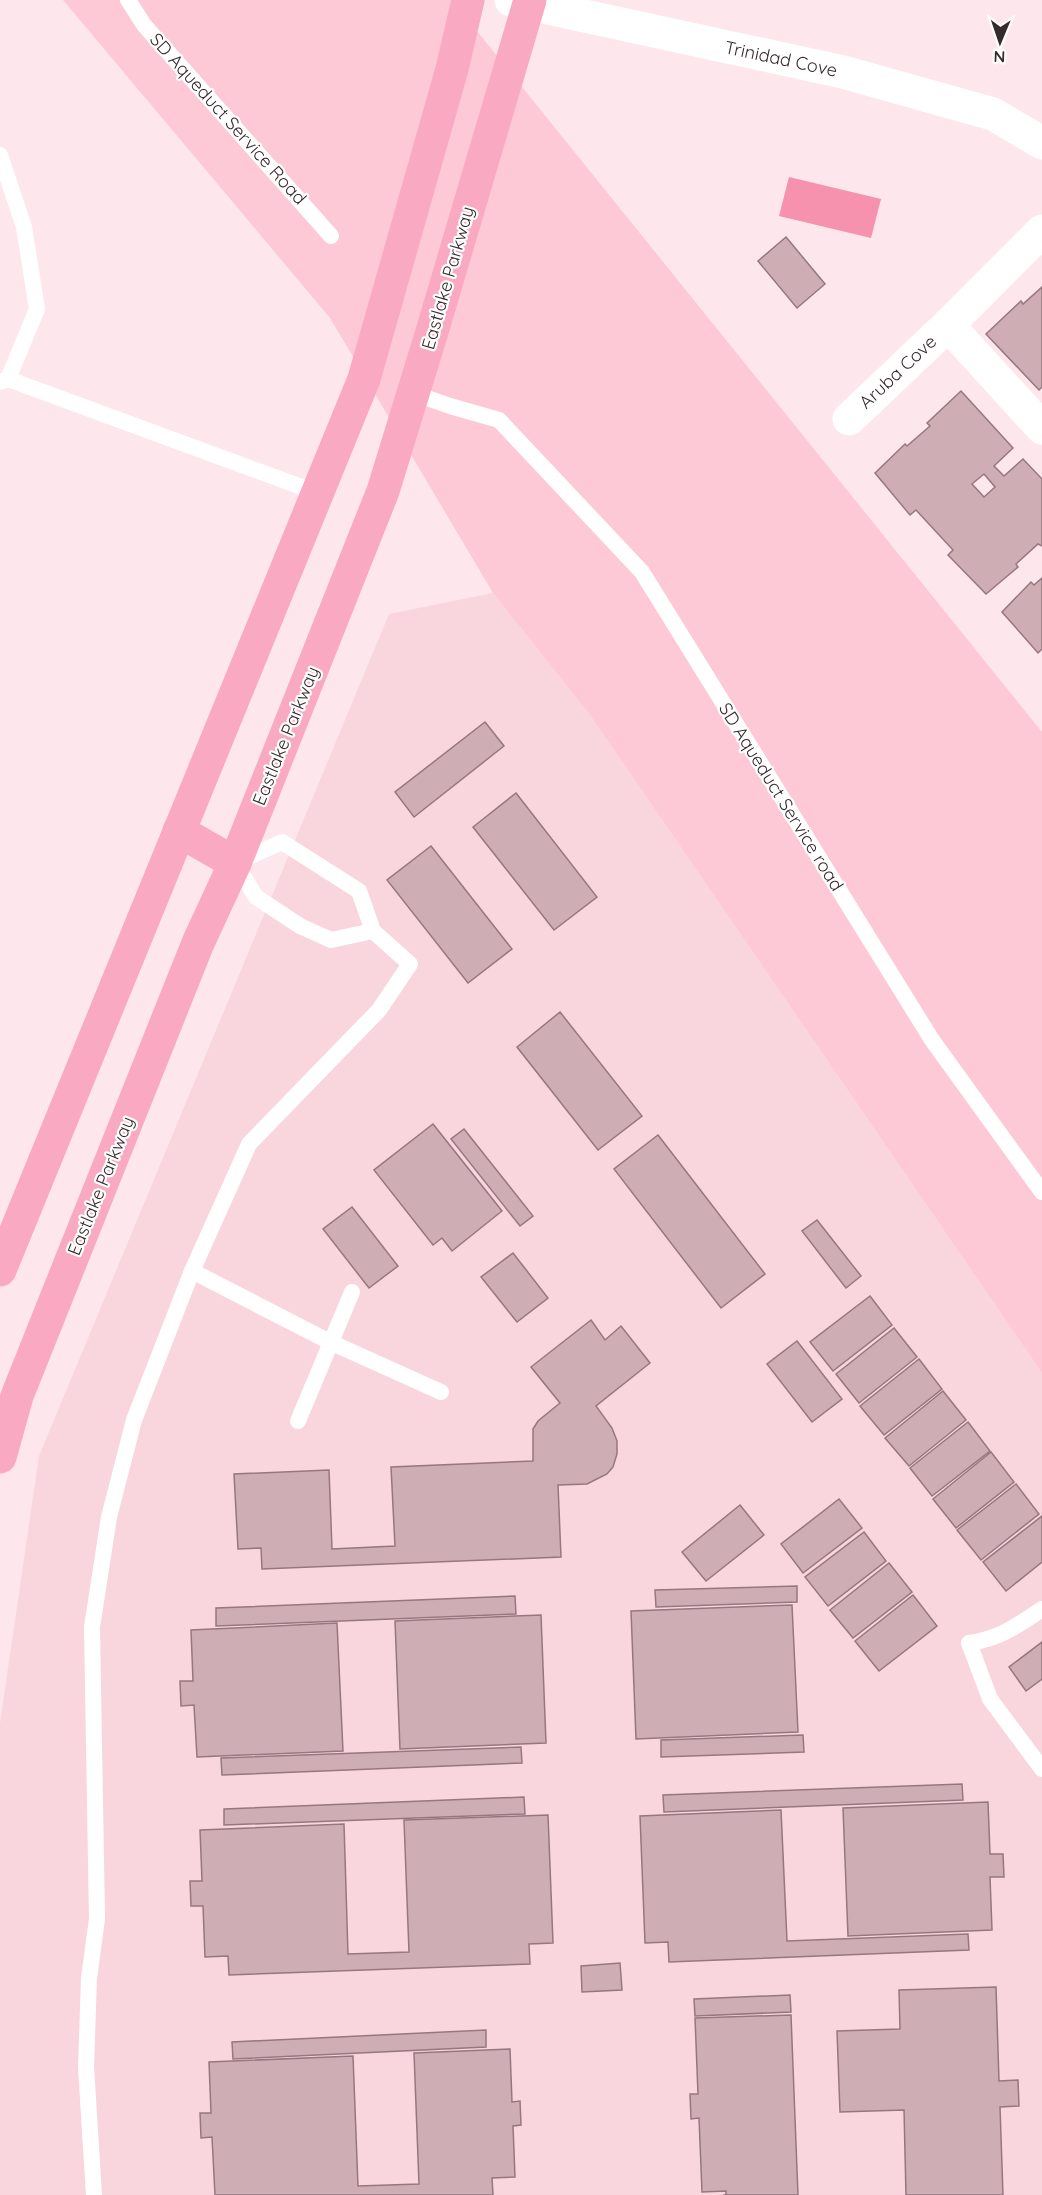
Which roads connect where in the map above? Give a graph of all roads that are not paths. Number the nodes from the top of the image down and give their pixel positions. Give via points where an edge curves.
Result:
1 (128, 0) edge
2 (468, 0) edge
3 (523, 2) edge
4 (1040, 136) edge
5 (0, 154) edge
6 (1042, 231) edge
7 (331, 236) dead end
8 (948, 325) junction
9 (4, 380) edge
10 (413, 393) junction
11 (849, 419) dead end
12 (1042, 428) edge
13 (318, 493) junction
14 (179, 831) junction
15 (235, 863) junction
16 (373, 931) junction
17 (1042, 1192) edge
18 (0, 1270) edge
19 (192, 1271) junction
20 (352, 1292) dead end
21 (330, 1342) junction
22 (441, 1392) dead end
23 (298, 1421) dead end
24 (0, 1457) edge
25 (1042, 1609) edge
26 (1042, 1769) edge
27 (94, 2195) edge

1 - 7 lane, SD Aqueduct Service Road via 144,25
2 - 13 main road via 364,379
3 - 4 street, Trinidad Cove via 843,72 993,114
3 - 10 main road, Eastlake Parkway
5 - 9 lane via 24,227 37,309
6 - 8 street, Aruba Cove
8 - 11 street, Aruba Cove
8 - 12 street, Aruba Cove
9 - 13 lane
10 - 15 main road, Eastlake Parkway via 383,490
10 - 17 lane, SD Aqueduct Service road via 499,420 642,572 932,1040
13 - 14 main road
14 - 15 main road
14 - 18 main road
15 - 16 lane via 256,897 300,926 331,940
15 - 16 lane via 282,842 359,891
15 - 24 main road, Eastlake Parkway via 198,943 17,1396
16 - 19 lane via 410,964 379,1010 249,1144
19 - 21 lane
19 - 27 lane via 134,1420 109,1517 92,1627 97,1919 89,1978 86,2067
20 - 21 lane
21 - 22 lane
21 - 23 lane
25 - 26 lane via 1011,1630 987,1641 969,1643 990,1699

